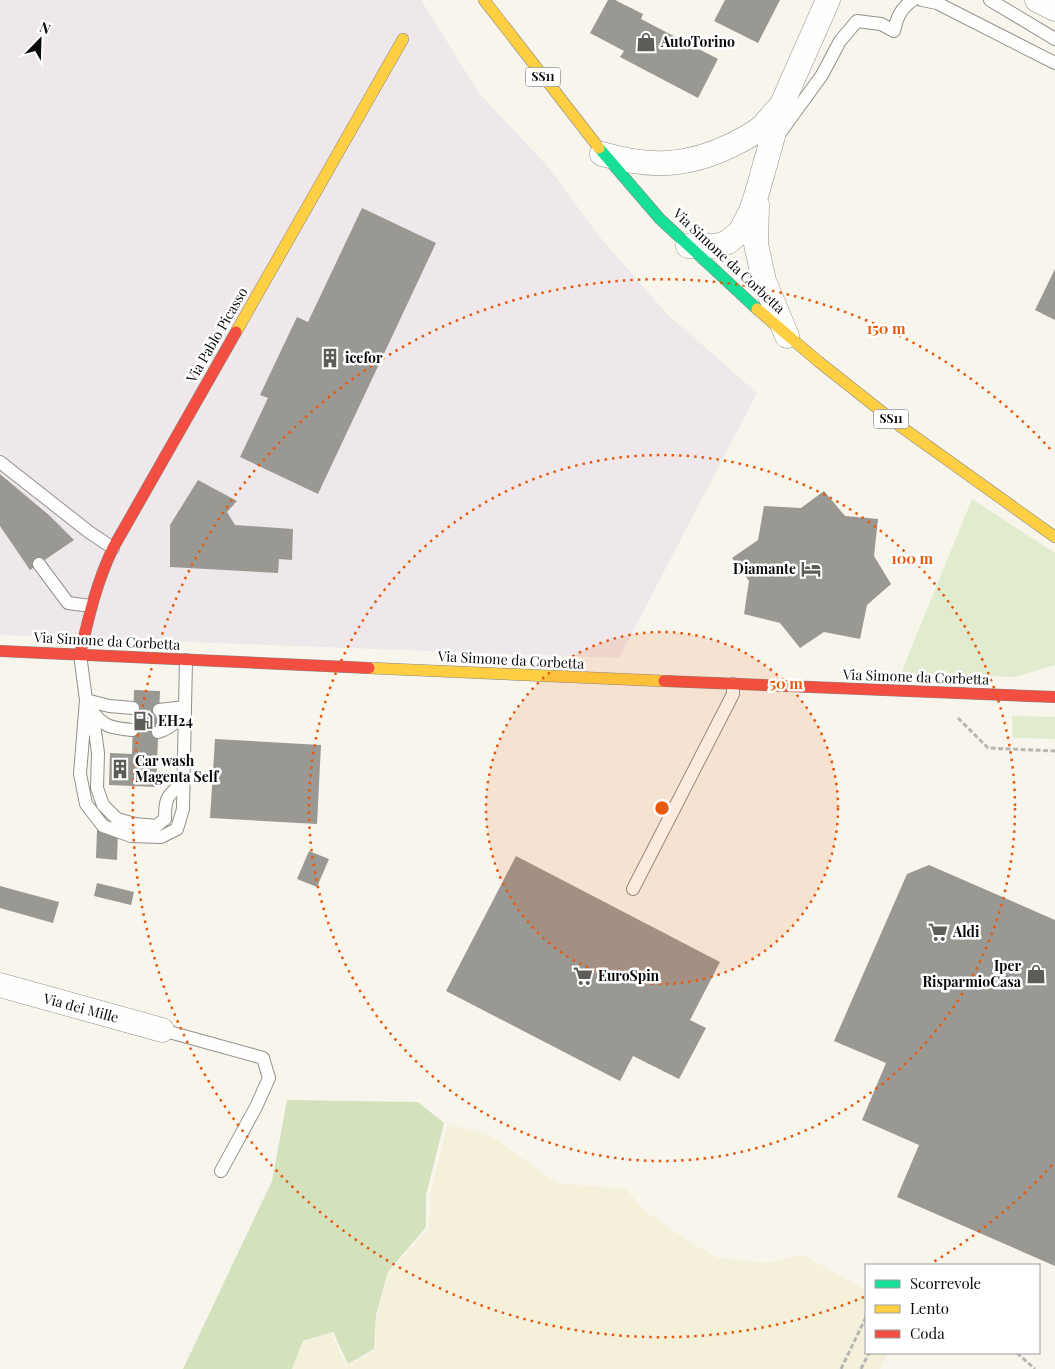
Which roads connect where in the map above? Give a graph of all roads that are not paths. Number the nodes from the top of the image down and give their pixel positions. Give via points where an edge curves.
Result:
1 (484, 0) edge
2 (828, 0) edge
3 (913, 0) edge
4 (922, 0) edge
5 (990, 0) edge
6 (1037, 0) edge
7 (1055, 9) edge
8 (1055, 39) edge
9 (403, 40) dead end
10 (1055, 63) edge
11 (782, 104) junction
12 (770, 148) junction
13 (602, 154) junction
14 (757, 193) junction
15 (688, 246) junction
16 (787, 336) junction
17 (0, 462) edge
18 (1055, 537) edge
19 (113, 548) junction
20 (39, 564) dead end
21 (91, 606) junction
22 (0, 651) edge
23 (80, 654) junction
24 (186, 660) junction
25 (733, 684) junction
26 (1046, 686) dead end
27 (1021, 696) junction
28 (1055, 697) edge
29 (86, 700) junction
30 (185, 707) junction
31 (133, 708) dead end
32 (159, 710) dead end
33 (132, 730) dead end
34 (158, 732) dead end
35 (183, 782) junction
36 (633, 889) dead end
37 (0, 986) edge
38 (162, 1030) joint
39 (221, 1172) dead end

1 - 13 street, Via Simone da Corbetta / SS11
2 - 11 street
3 - 12 lane via 903,7 894,31 881,24 857,21 840,41 822,75
4 - 10 lane via 937,3
5 - 8 lane
6 - 7 street
9 - 19 street, Via Pablo Picasso
11 - 12 street
11 - 13 street via 762,127 742,140 699,159 655,164
12 - 14 street
13 - 15 street, Via Simone da Corbetta
14 - 15 street via 740,232 728,242 717,246
14 - 16 street via 756,244 764,281
15 - 16 street, Via Simone da Corbetta
16 - 18 street, Via Simone da Corbetta / SS11 via 901,426
17 - 19 lane
19 - 21 street, Via Pablo Picasso
20 - 21 lane via 68,603
21 - 23 street, Via Pablo Picasso
22 - 23 street, Via Simone da Corbetta
23 - 24 street, Via Simone da Corbetta
23 - 29 lane
24 - 25 street, Via Simone da Corbetta
24 - 30 lane
25 - 27 street, Via Simone da Corbetta
25 - 36 lane via 733,694
26 - 27 street, Via Simone da Corbetta
27 - 28 street, Via Simone da Corbetta
29 - 31 lane
29 - 33 lane via 95,716 105,725
29 - 35 lane via 98,753 97,788 103,805 117,819 156,826 165,819 167,796
29 - 35 lane via 80,774 86,804 103,826 131,836 161,837 177,829 183,809
30 - 32 lane
30 - 34 lane via 169,729
30 - 35 lane
37 - 38 street, Via dei Mille
38 - 39 lane via 263,1058 269,1078

